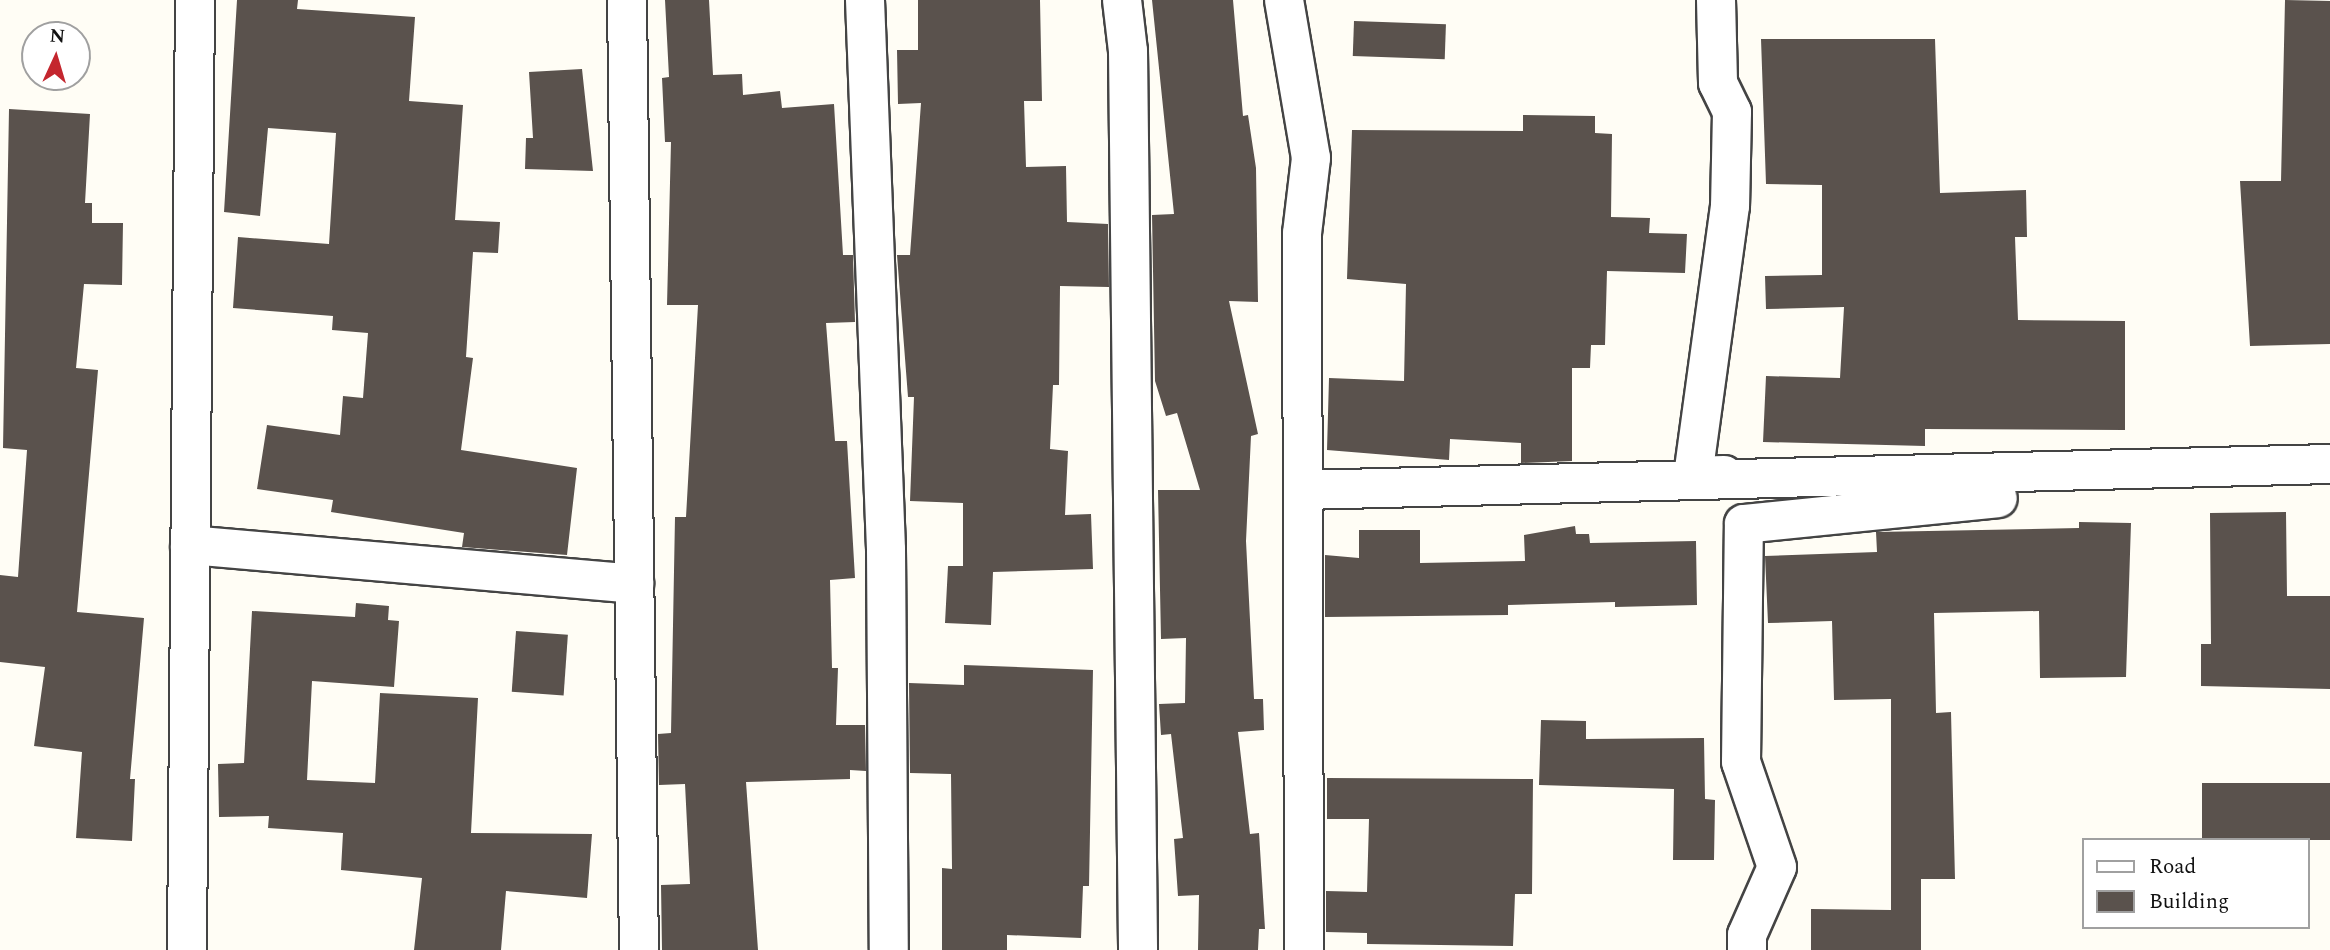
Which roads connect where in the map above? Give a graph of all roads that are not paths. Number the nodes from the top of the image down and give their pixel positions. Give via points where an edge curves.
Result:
1 (195, 0) edge
2 (627, 0) edge
3 (865, 0) edge
4 (1122, 0) edge
5 (1284, 0) edge
6 (1716, 0) edge
7 (2330, 464) edge
8 (2147, 472) junction
9 (1303, 490) junction
10 (190, 545) junction
11 (634, 584) junction
12 (187, 950) edge
13 (639, 950) edge
14 (889, 950) edge
15 (1138, 950) edge
16 (1304, 950) edge
17 (1747, 950) edge

1 - 10 street
2 - 11 street
3 - 14 street via 886,550
4 - 15 street via 1128,51
5 - 9 street via 1311,158 1303,233
6 - 8 street via 1718,83 1732,112 1730,206 1693,475
7 - 8 street
7 - 17 street via 1744,524 1741,762 1777,867 1747,934
8 - 9 street
9 - 16 street
10 - 11 street
10 - 12 street
11 - 13 street

